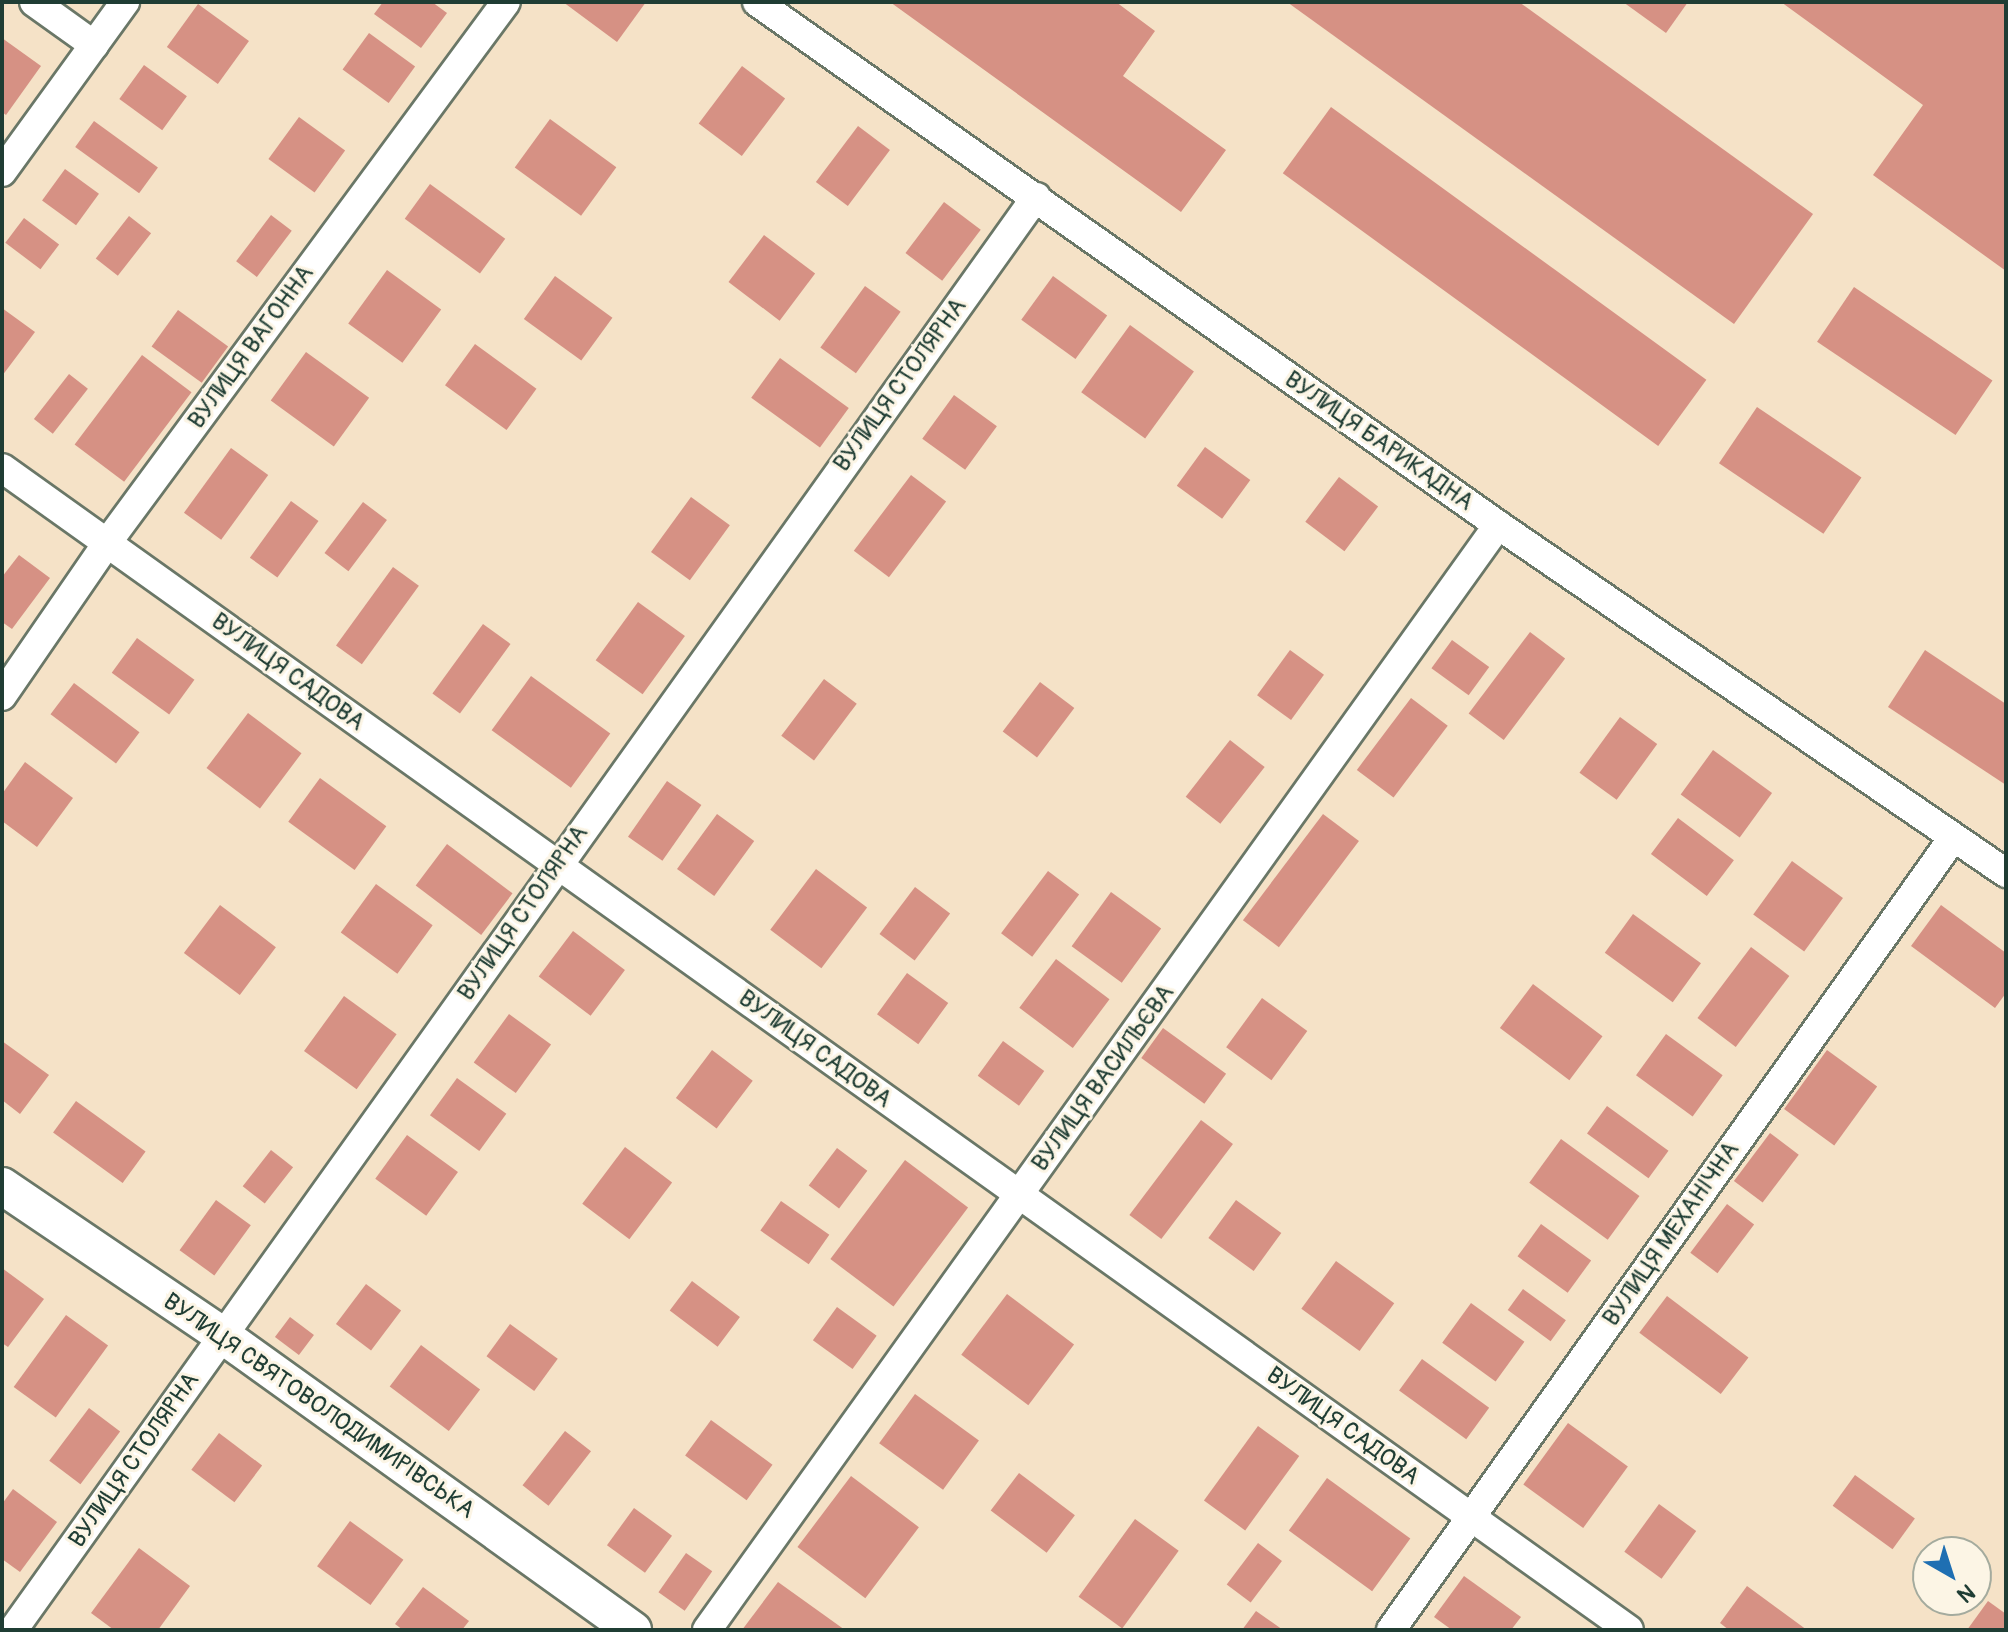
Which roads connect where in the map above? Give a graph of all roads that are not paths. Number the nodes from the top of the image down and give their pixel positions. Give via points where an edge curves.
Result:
1 (34, 2) edge
2 (125, 2) edge
3 (506, 2) edge
4 (757, 2) edge
5 (94, 45) junction
6 (2, 172) edge
7 (1036, 197) junction
8 (2, 468) edge
9 (1498, 525) junction
10 (107, 543) junction
11 (2, 696) edge
12 (1952, 839) junction
13 (558, 865) junction
14 (2006, 873) edge
15 (2, 1186) edge
16 (1019, 1195) junction
17 (222, 1335) junction
18 (1471, 1517) junction
19 (13, 1630) edge
20 (633, 1630) edge
21 (707, 1630) edge
22 (1391, 1630) edge
23 (1629, 1630) edge

1 - 5 street
2 - 5 street
3 - 10 street, ВУЛИЦЯ ВАГОННА
4 - 7 street, ВУЛИЦЯ БАРИКАДНА
5 - 6 street
7 - 9 street, ВУЛИЦЯ БАРИКАДНА
7 - 13 street, ВУЛИЦЯ СТОЛЯРНА
8 - 10 street, ВУЛИЦЯ САДОВА
9 - 12 street, ВУЛИЦЯ БАРИКАДНА
9 - 16 street, ВУЛИЦЯ ВАСИЛЬЄВА
10 - 11 street, ВУЛИЦЯ ВАГОННА
10 - 13 street, ВУЛИЦЯ САДОВА
12 - 14 street, ВУЛИЦЯ БАРИКАДНА
12 - 18 street, ВУЛИЦЯ МЕХАНІЧНА
13 - 16 street, ВУЛИЦЯ САДОВА
13 - 17 street, ВУЛИЦЯ СТОЛЯРНА
15 - 17 street, ВУЛИЦЯ СВЯТОВОЛОДИМИРІВСЬКА
16 - 18 street, ВУЛИЦЯ САДОВА
16 - 21 street, ВУЛИЦЯ ВАСИЛЬЄВА
17 - 19 street, ВУЛИЦЯ СТОЛЯРНА
17 - 20 street, ВУЛИЦЯ СВЯТОВОЛОДИМИРІВСЬКА
18 - 22 street, ВУЛИЦЯ МЕХАНІЧНА
18 - 23 street, ВУЛИЦЯ САДОВА

